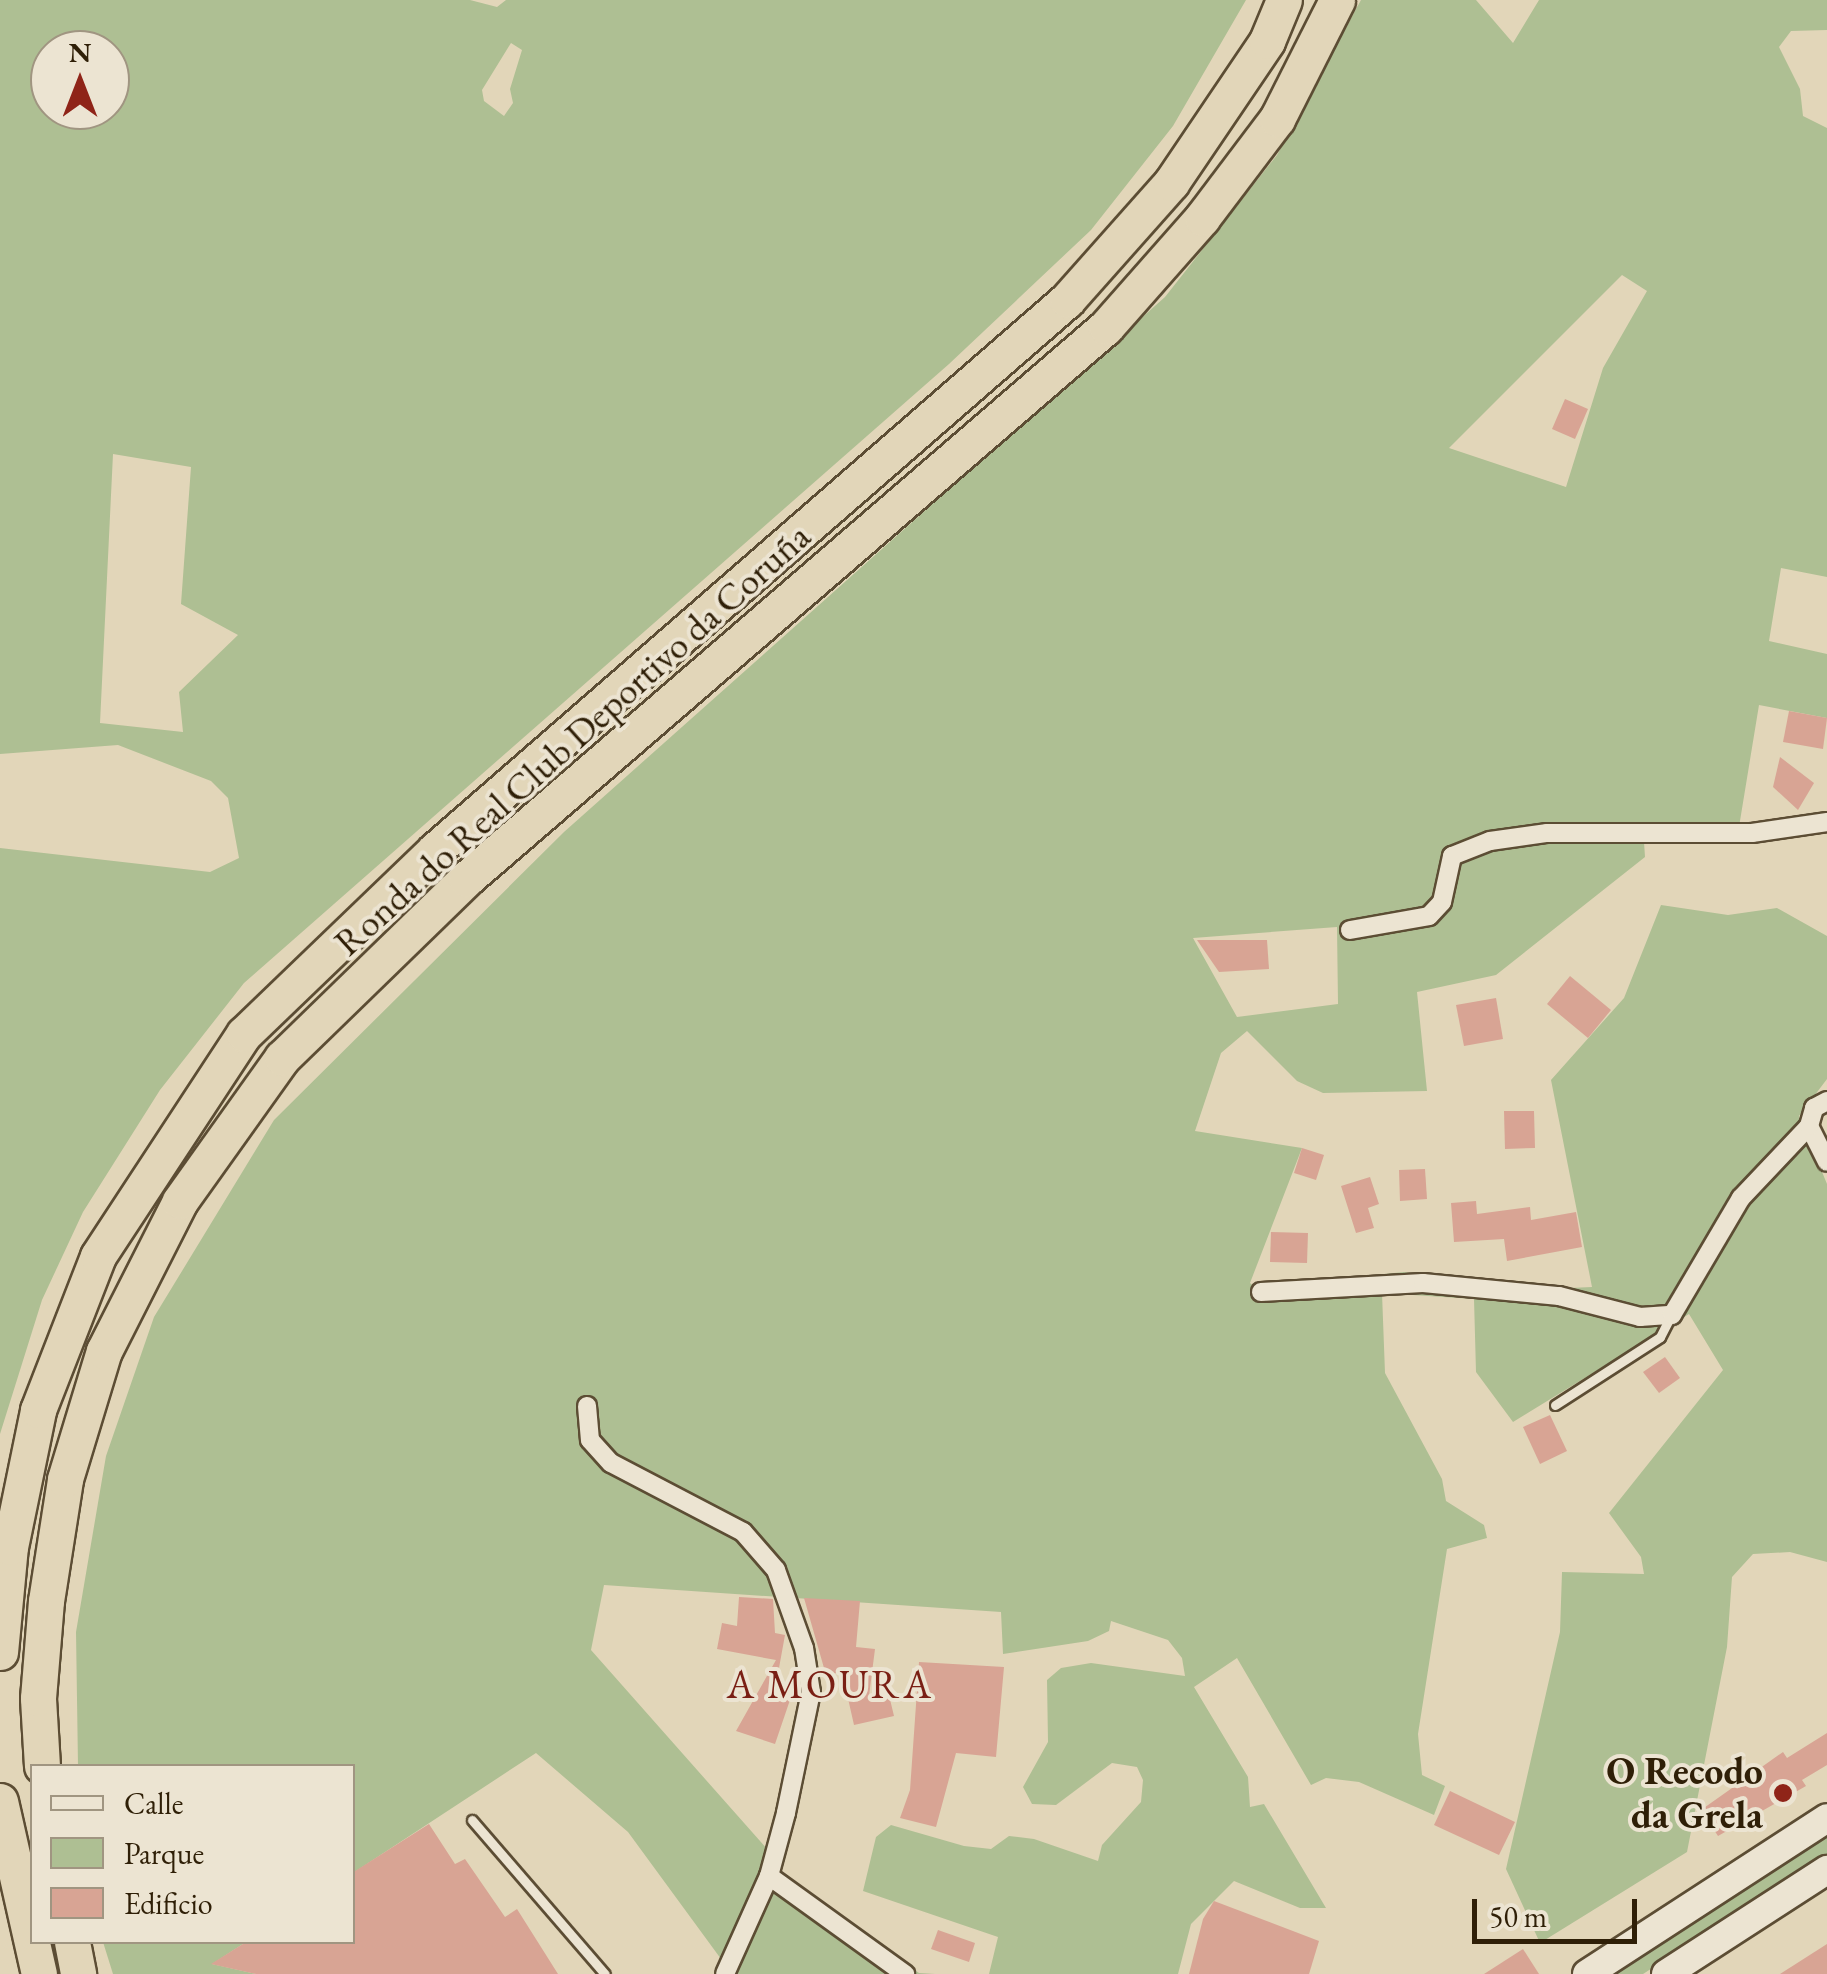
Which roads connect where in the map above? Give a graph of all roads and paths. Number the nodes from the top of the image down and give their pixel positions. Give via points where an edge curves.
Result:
1 (1284, 0) edge
2 (1337, 0) edge
3 (1827, 822) edge
4 (1350, 930) dead end
5 (1827, 1101) edge
6 (1809, 1126) junction
7 (1827, 1162) edge
8 (1261, 1292) dead end
9 (1672, 1314) junction
10 (1555, 1405) dead end
11 (587, 1406) dead end
12 (0, 1652) edge
13 (42, 1764) edge
14 (0, 1802) edge
15 (1827, 1818) edge
16 (472, 1820) dead end
17 (1827, 1870) edge
18 (769, 1876) junction
19 (30, 1931) edge
20 (33, 1944) edge
21 (72, 1944) edge
22 (40, 1974) edge
23 (78, 1974) edge
24 (605, 1974) edge
25 (725, 1974) edge
26 (904, 1974) edge
27 (1587, 1974) edge
28 (1666, 1974) edge

1 - 12 highway, Ronda do Real Club Deportivo da Coruña via 1266,41 1171,183 1067,300 434,850 244,1034 98,1256 38,1410 10,1547
2 - 13 highway, Ronda do Real Club Deportivo da Coruña via 1277,118 1202,218 1106,327 466,879 282,1058 180,1201 104,1351 65,1479 46,1600 38,1698
3 - 4 street via 1752,833 1546,833 1490,841 1452,856 1442,902 1429,916
5 - 6 street via 1814,1108
6 - 7 street
6 - 9 street via 1741,1198
8 - 9 street via 1423,1283 1559,1296 1640,1317
9 - 10 lane via 1660,1337
11 - 18 street via 590,1440 611,1463 743,1532 776,1570 790,1604 811,1692
14 - 19 highway
15 - 27 main road
16 - 24 lane
17 - 28 main road
18 - 25 street
18 - 26 street
20 - 22 highway
21 - 23 highway

